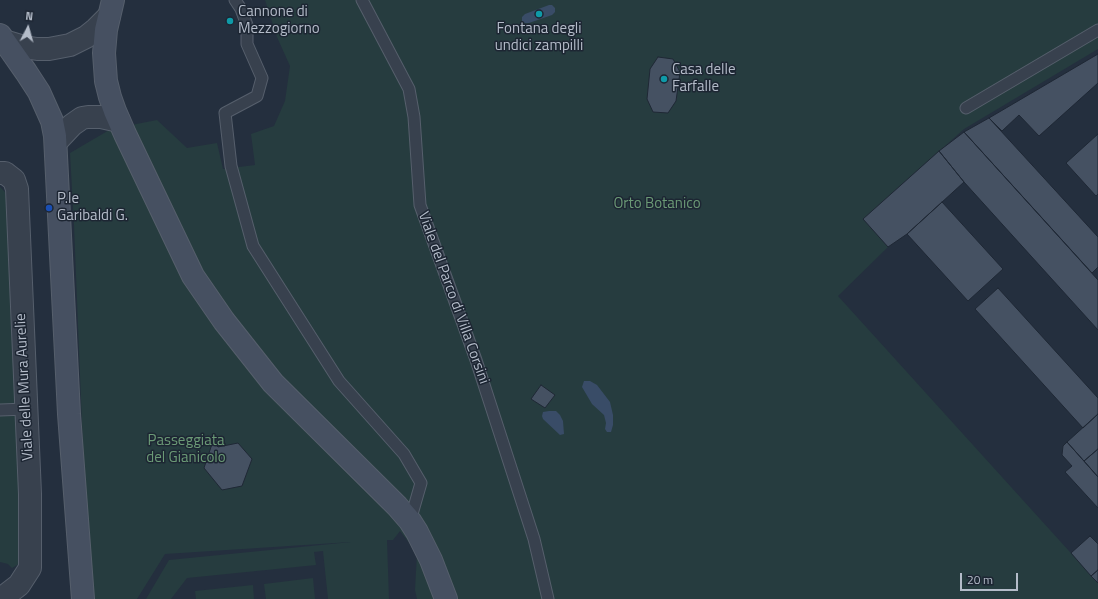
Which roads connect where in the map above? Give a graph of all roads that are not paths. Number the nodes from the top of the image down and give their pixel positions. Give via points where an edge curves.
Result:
1 (235, 0) edge
2 (362, 0) edge
3 (111, 8) edge
4 (1098, 30) edge
5 (2, 38) edge
6 (966, 108) dead end
7 (119, 121) junction
8 (56, 142) junction
9 (0, 173) edge
10 (26, 409) junction
11 (0, 410) edge
12 (410, 521) junction
13 (0, 598) edge
14 (83, 599) edge
15 (446, 599) edge
16 (548, 599) edge

1 - 12 lane via 247,25 247,44 262,78 257,96 225,114 231,166 253,246 339,381 404,454 421,483
2 - 16 lane, Viale del Parco di Villa Corsini via 409,89 414,117 420,205 476,360 534,539
3 - 5 street via 96,29 70,45 37,49
3 - 7 street via 105,41 105,68 110,97
4 - 6 lane
5 - 8 street via 39,92 52,121
7 - 8 street via 100,116 82,118
7 - 12 street via 193,276 224,321 283,393
8 - 14 street via 69,414
9 - 10 street, Viale delle Mura Aurelie via 5,173 14,180 17,189
10 - 11 lane
10 - 13 street, Viale delle Mura Aurelie via 30,568 19,585
12 - 15 street via 431,560

